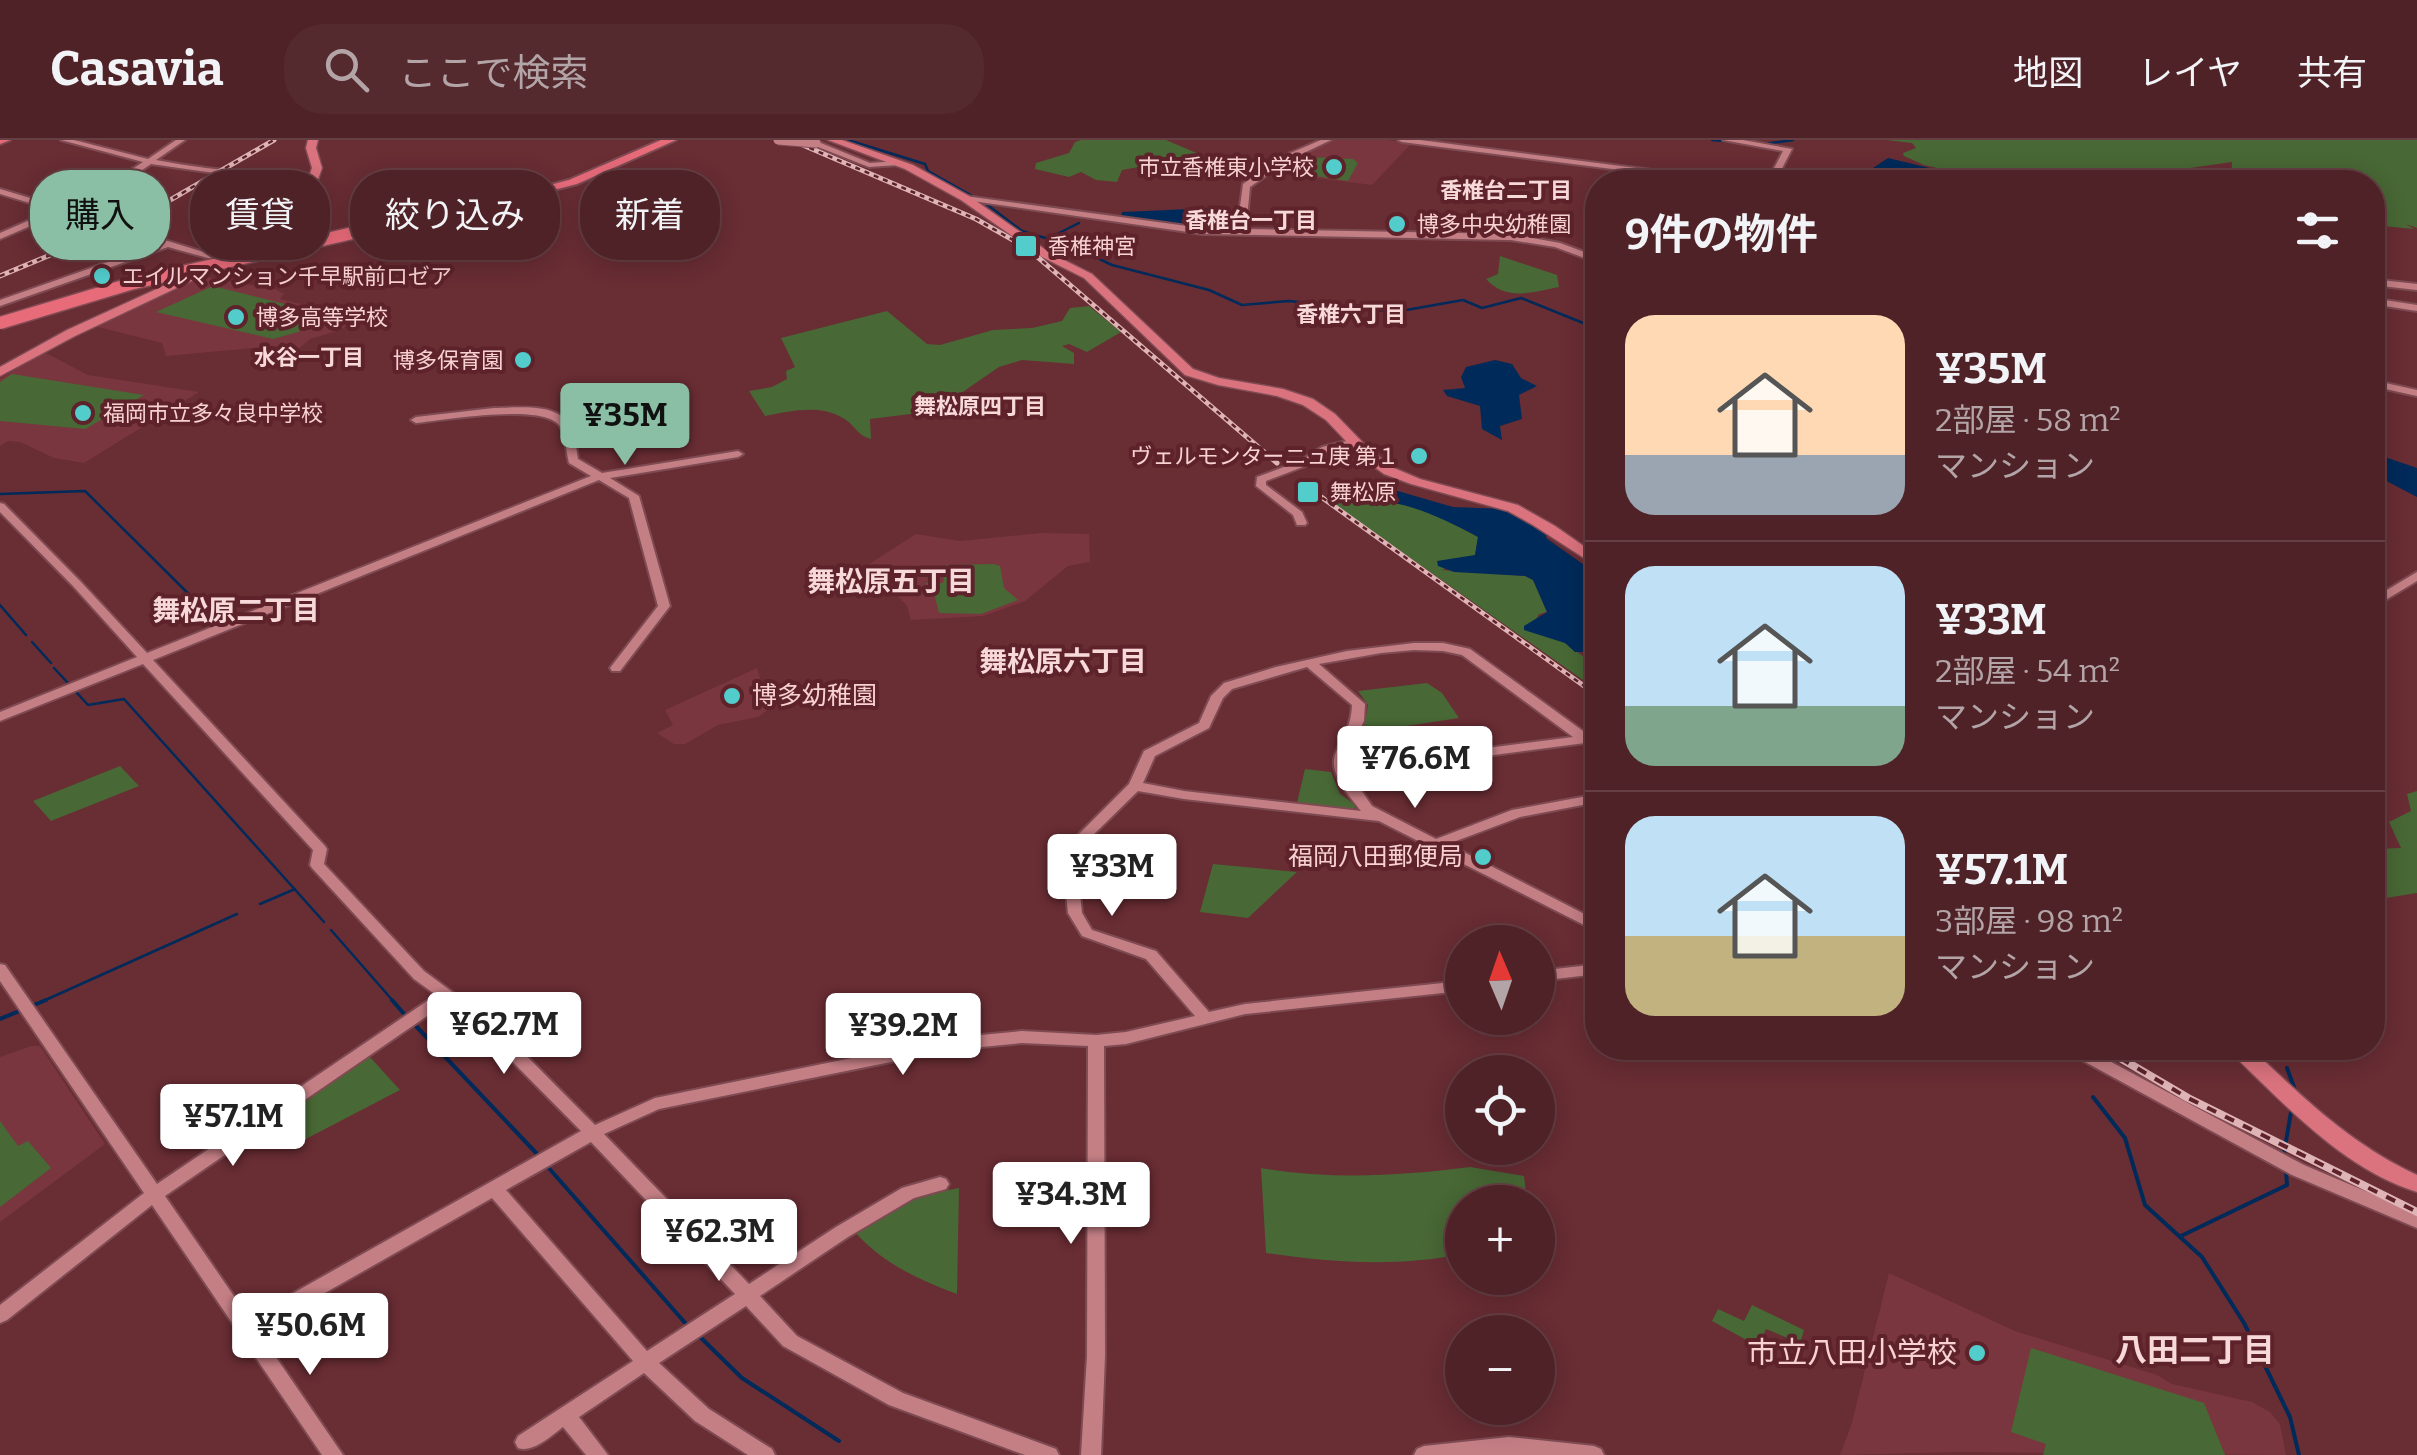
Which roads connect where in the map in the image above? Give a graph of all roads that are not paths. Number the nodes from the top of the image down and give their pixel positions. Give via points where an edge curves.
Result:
1 (64, 140) edge
2 (181, 140) edge
3 (313, 140) edge
4 (660, 140) edge
5 (670, 140) edge
6 (771, 140) edge
7 (778, 140) edge
8 (833, 140) edge
9 (1326, 140) edge
10 (1402, 140) edge
11 (1726, 140) edge
12 (1418, 141) edge
13 (150, 162) junction
14 (898, 163) junction
15 (138, 170) edge
16 (200, 170) edge
17 (314, 170) edge
18 (1639, 170) edge
19 (1776, 170) edge
20 (560, 182) edge
21 (560, 185) edge
22 (0, 191) edge
23 (13, 195) junction
24 (965, 198) junction
25 (0, 199) edge
26 (30, 200) edge
27 (30, 224) edge
28 (1241, 232) junction
29 (0, 236) edge
30 (350, 236) edge
31 (170, 245) edge
32 (1585, 255) edge
33 (122, 260) edge
34 (222, 261) joint
35 (2385, 283) edge
36 (2417, 287) edge
37 (0, 303) edge
38 (2385, 303) edge
39 (2417, 308) edge
40 (0, 326) edge
41 (0, 372) edge
42 (2385, 386) edge
43 (2417, 393) edge
44 (416, 420) dead end
45 (1355, 442) junction
46 (738, 454) dead end
47 (598, 477) junction
48 (0, 506) edge
49 (1301, 524) dead end
50 (1585, 554) edge
51 (2417, 576) edge
52 (2385, 597) edge
53 (145, 659) junction
54 (1310, 663) junction
55 (616, 668) dead end
56 (0, 717) edge
57 (1341, 771) junction
58 (1134, 786) junction
59 (1585, 800) edge
60 (1377, 818) junction
61 (1433, 845) junction
62 (1585, 921) edge
63 (0, 969) edge
64 (1585, 971) edge
65 (1555, 974) edge
66 (1445, 988) edge
67 (446, 996) junction
68 (1207, 1020) junction
69 (1096, 1041) junction
70 (2095, 1060) edge
71 (2252, 1060) edge
72 (592, 1133) junction
73 (940, 1184) dead end
74 (2417, 1184) edge
75 (494, 1188) junction
76 (153, 1196) junction
77 (2417, 1221) edge
78 (744, 1295) junction
79 (0, 1315) edge
80 (246, 1329) junction
81 (648, 1364) junction
82 (566, 1416) junction
83 (525, 1442) dead end
84 (333, 1455) edge
85 (598, 1455) edge
86 (765, 1455) edge
87 (1049, 1455) edge
88 (1092, 1455) edge
89 (1424, 1455) edge
90 (1594, 1455) edge

1 - 13 street
2 - 13 street
3 - 17 main road
4 - 20 highway
5 - 21 highway
6 - 7 street
7 - 14 street, bridge via 816,143 862,163
8 - 14 main road
9 - 28 street via 1246,186
10 - 12 street
11 - 19 street via 1788,148
12 - 18 street
13 - 15 street
13 - 16 street
14 - 24 main road
22 - 23 street
23 - 25 street
23 - 26 street
24 - 28 street via 1165,228
24 - 45 main road via 1088,276 1189,372 1308,402
27 - 29 street
28 - 32 street via 1492,235
30 - 40 highway, bridge
31 - 34 street
33 - 37 street
34 - 41 main road
35 - 36 street
38 - 39 street
42 - 43 street
44 - 47 street via 514,411 555,416 573,461
45 - 49 street via 1260,480
45 - 50 main road via 1407,479 1499,503
46 - 47 street
47 - 53 street
47 - 55 street via 634,496 664,606
48 - 53 street
51 - 52 street
53 - 56 street
53 - 67 street via 320,849 317,864
54 - 57 street via 1358,704
54 - 57 street via 1437,646 1461,650 1585,739
54 - 58 street via 1228,686 1204,725 1149,754
57 - 60 street
58 - 60 street
58 - 68 street via 1086,834 1071,874 1075,912 1087,933 1150,955
59 - 61 street via 1517,813
60 - 61 street
61 - 62 street
63 - 76 street
64 - 65 street
66 - 68 street via 1245,1009
67 - 72 street via 487,1026
67 - 76 street
68 - 69 street
69 - 72 street via 950,1044 655,1104
69 - 88 street
70 - 77 street via 2298,1170
71 - 74 main road via 2333,1138
72 - 75 street
72 - 78 street
73 - 78 street via 908,1193
75 - 80 street
75 - 81 street
76 - 79 street
76 - 80 street
78 - 81 street
78 - 87 street via 790,1341 896,1399
80 - 84 street
81 - 82 street
81 - 86 street via 702,1415
82 - 83 street
82 - 85 street
89 - 90 street via 1509,1446

